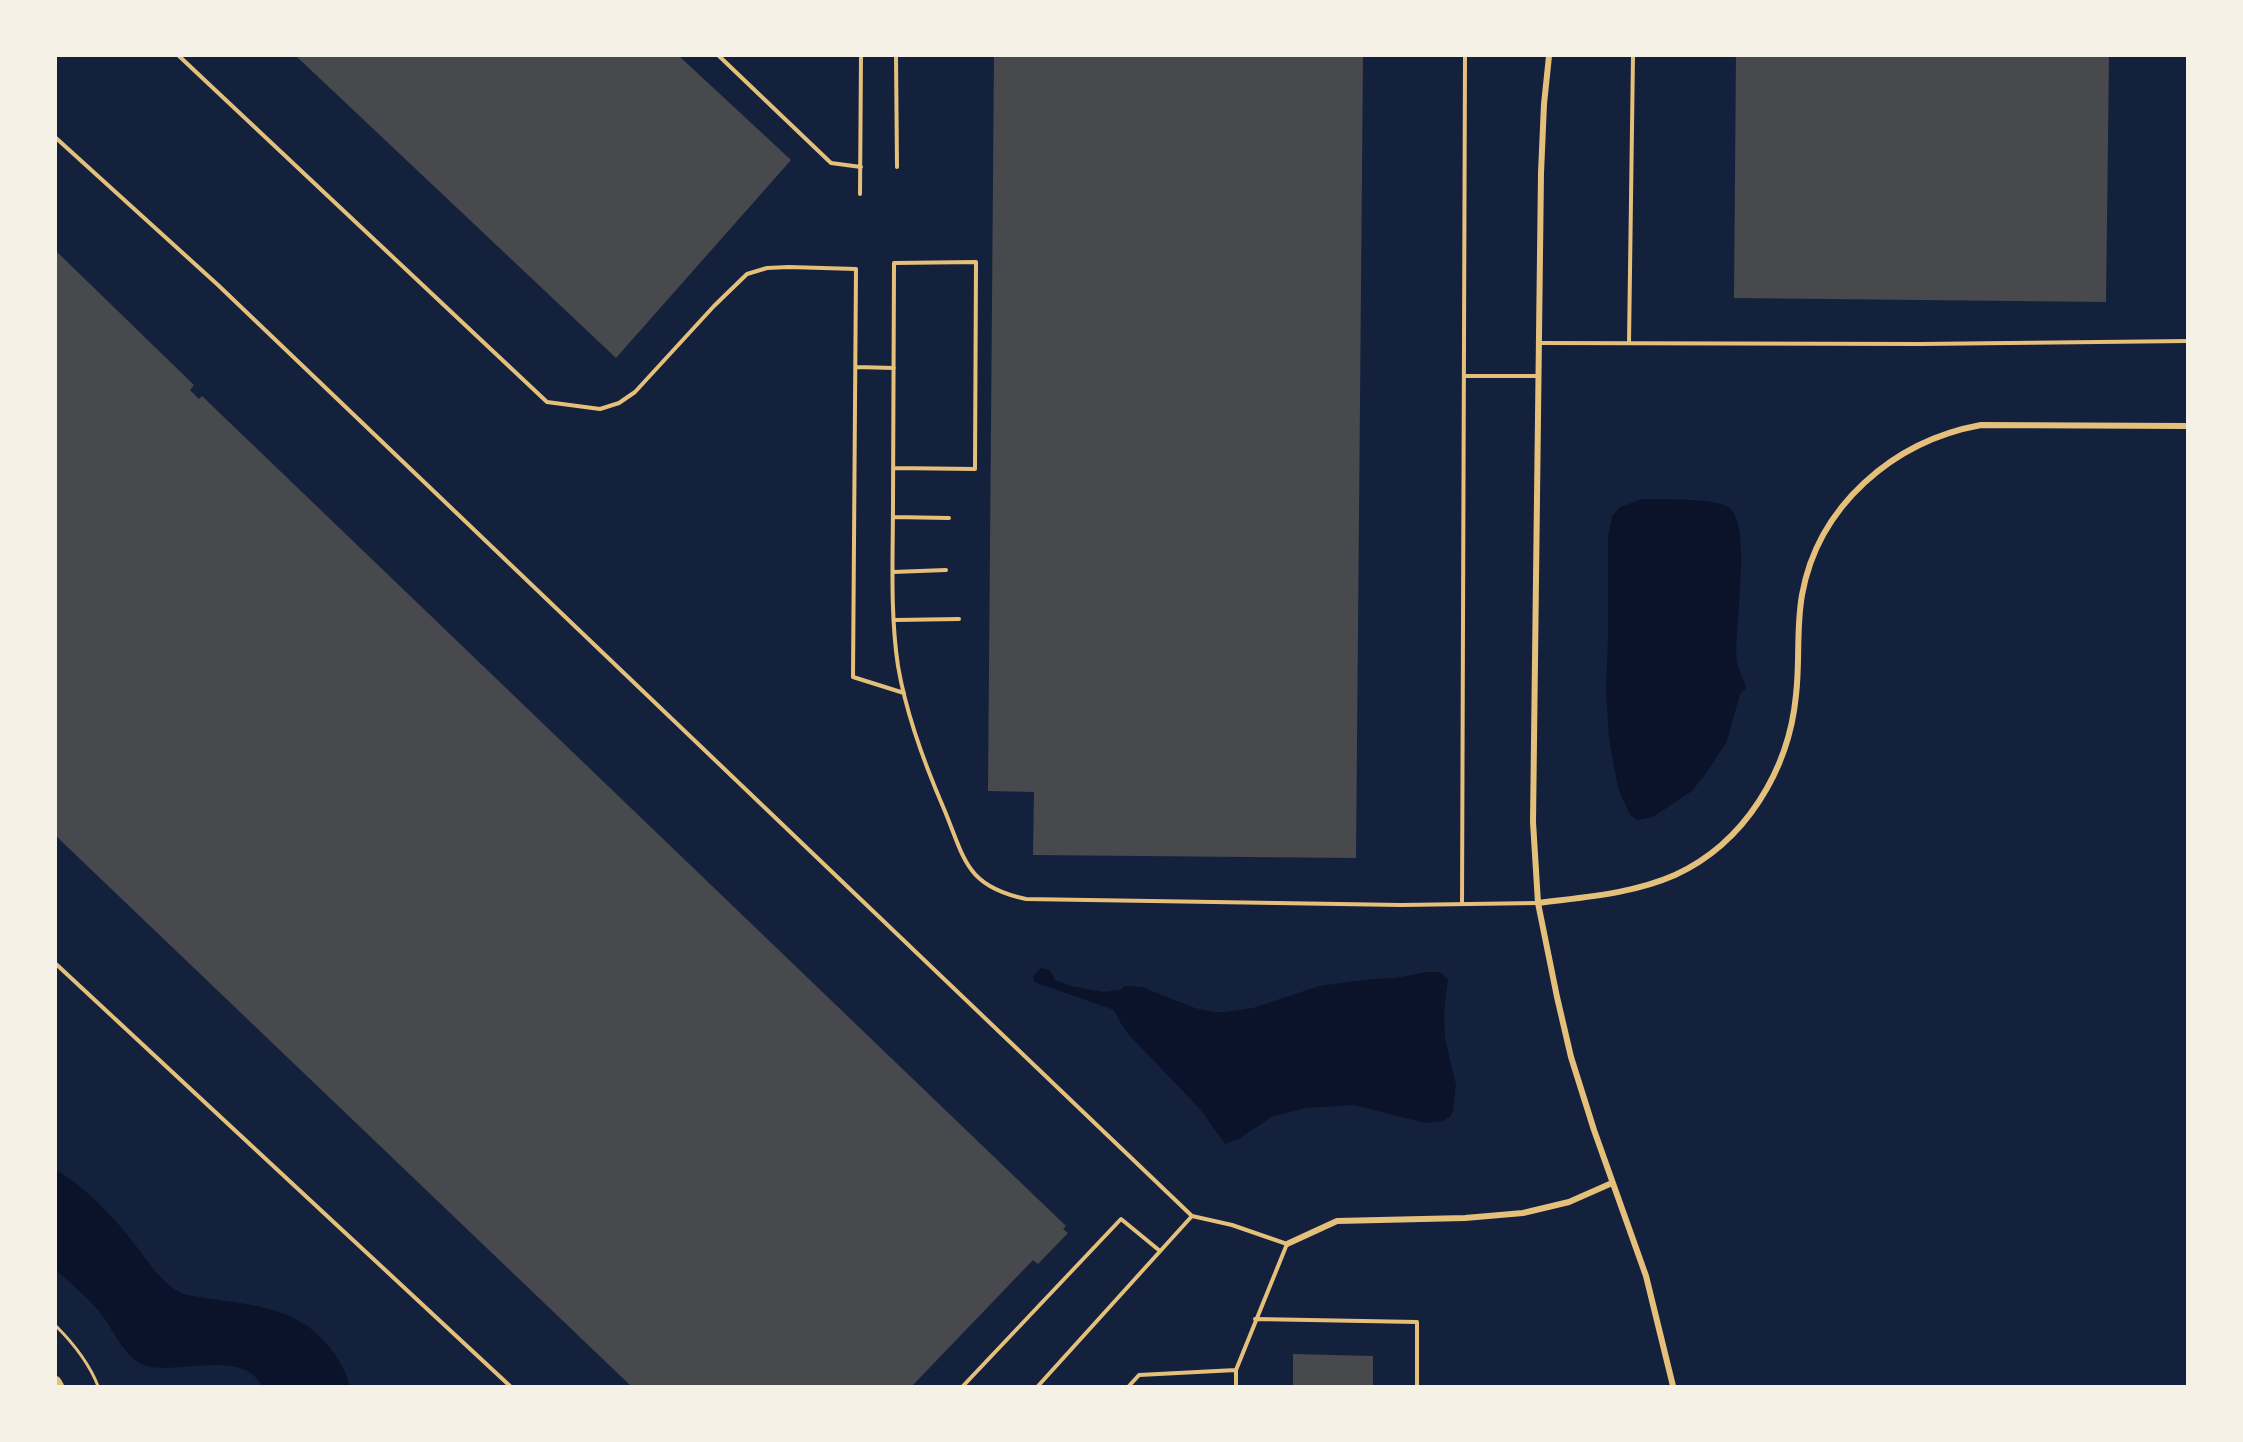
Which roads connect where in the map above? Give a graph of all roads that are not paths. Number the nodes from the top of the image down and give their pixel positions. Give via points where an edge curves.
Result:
1 (180, 56) edge
2 (719, 56) edge
3 (861, 56) edge
4 (896, 56) edge
5 (1465, 56) edge
6 (1549, 56) edge
7 (1633, 56) edge
8 (56, 138) edge
9 (861, 167) junction
10 (897, 167) dead end
11 (860, 194) dead end
12 (2187, 340) edge
13 (1540, 343) junction
14 (1629, 343) junction
15 (857, 367) junction
16 (894, 368) junction
17 (1464, 376) junction
18 (1540, 376) junction
19 (2187, 426) edge
20 (893, 468) junction
21 (893, 517) junction
22 (949, 518) dead end
23 (946, 570) dead end
24 (893, 572) junction
25 (959, 619) dead end
26 (895, 620) junction
27 (904, 693) junction
28 (1538, 903) junction
29 (1462, 904) junction
30 (56, 964) edge
31 (1612, 1183) junction
32 (1192, 1216) junction
33 (1287, 1244) junction
34 (1160, 1251) junction
35 (1255, 1319) junction
36 (1236, 1370) junction
37 (56, 1381) edge
38 (59, 1386) edge
39 (510, 1386) edge
40 (963, 1386) edge
41 (1038, 1386) edge
42 (1129, 1386) edge
43 (1236, 1386) edge
44 (1417, 1386) edge
45 (1673, 1386) edge

1 - 15 lane via 547,402 600,409 619,404 635,393 732,286 747,274 767,268 856,269
2 - 9 lane via 831,163
3 - 9 lane
4 - 10 lane
5 - 17 lane
6 - 13 street via 1542,161
7 - 14 lane
8 - 32 lane via 226,293
9 - 11 lane
12 - 14 lane
13 - 14 lane
13 - 18 street
15 - 16 lane
15 - 27 lane via 853,677
16 - 20 lane
16 - 20 lane via 894,263 976,262 975,469
17 - 18 lane
17 - 29 lane
18 - 28 street via 1533,822
19 - 28 street via 1981,425 1934,438 1900,454 1845,501 1813,555 1798,624 1797,694 1792,726 1778,770 1758,805 1711,853 1675,875 1630,890
20 - 21 lane
21 - 22 lane
21 - 24 lane
23 - 24 lane
24 - 26 lane
25 - 26 lane
26 - 27 lane
27 - 29 lane via 933,782 966,864 976,878 1001,892 1042,900
28 - 29 lane
28 - 31 street via 1571,1056
30 - 39 lane
31 - 33 street via 1569,1202 1523,1213 1337,1221
31 - 45 street via 1646,1276
32 - 33 lane
32 - 34 lane
33 - 35 lane
34 - 40 lane via 1121,1219
34 - 41 lane
35 - 36 lane
35 - 44 lane via 1417,1322
36 - 42 lane via 1139,1374
36 - 43 lane
37 - 38 street

